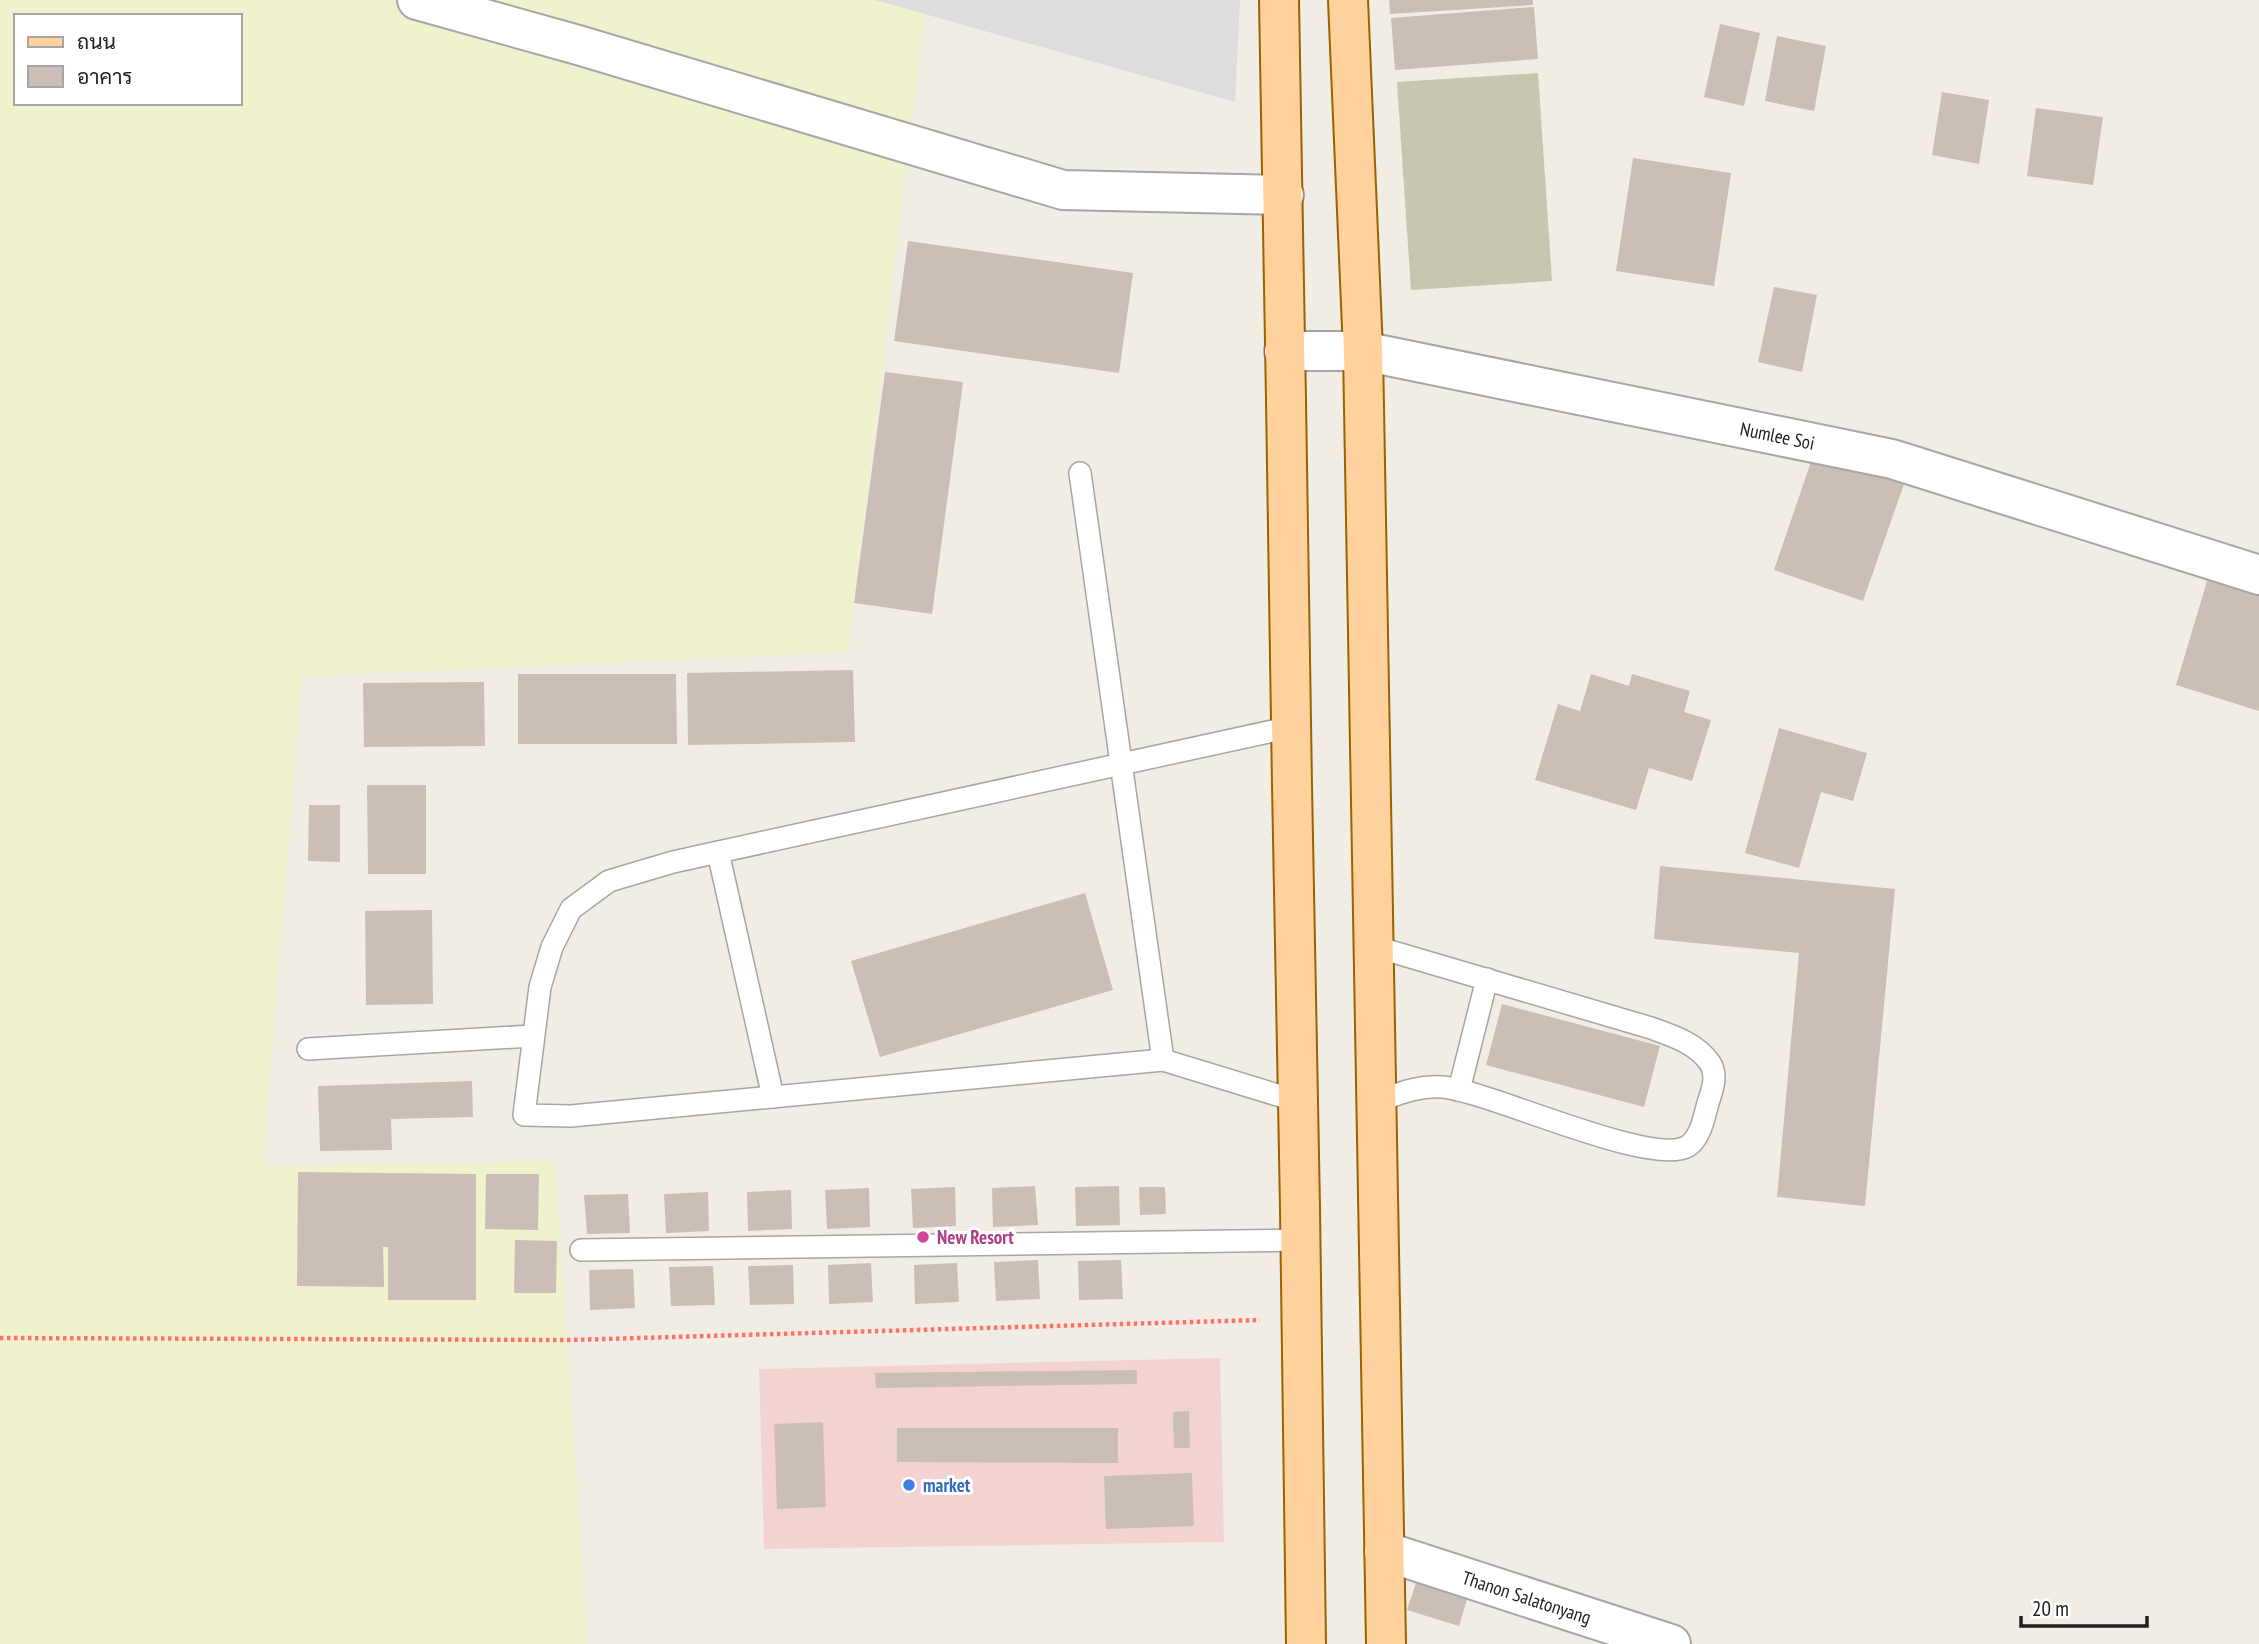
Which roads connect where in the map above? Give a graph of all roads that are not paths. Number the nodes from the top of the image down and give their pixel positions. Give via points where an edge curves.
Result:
1 (417, 0) edge
2 (1279, 0) edge
3 (1348, 0) edge
4 (1284, 195) junction
5 (1284, 351) junction
6 (1363, 351) junction
7 (1080, 473) dead end
8 (2259, 575) edge
9 (1291, 727) junction
10 (1121, 764) junction
11 (718, 852) junction
12 (1373, 946) junction
13 (1487, 979) junction
14 (532, 1036) junction
15 (308, 1049) dead end
16 (1163, 1060) junction
17 (1460, 1090) junction
18 (773, 1097) junction
19 (1297, 1101) junction
20 (1376, 1102) junction
21 (1300, 1240) junction
22 (581, 1251) dead end
23 (1384, 1551) junction
24 (1306, 1644) edge
25 (1386, 1644) edge
26 (1671, 1644) edge

1 - 4 street via 1063,190
2 - 4 main road
3 - 6 main road
4 - 5 main road
5 - 6 street, Numlee Soi
5 - 9 main road
6 - 8 street, Numlee Soi via 1892,459
6 - 12 main road
7 - 10 lane
9 - 10 lane
9 - 19 main road
10 - 11 lane
10 - 16 lane
11 - 14 lane via 609,881 571,909 552,947
11 - 18 lane
12 - 13 lane
12 - 20 main road
13 - 17 lane
13 - 17 lane via 1687,1042 1711,1065 1714,1082 1693,1141 1687,1147 1666,1151 1649,1150
14 - 15 lane
14 - 18 lane via 524,1115 571,1116
16 - 18 lane
16 - 19 lane
17 - 20 lane via 1413,1088
19 - 21 main road
20 - 23 main road
21 - 22 lane
21 - 24 main road
23 - 25 main road
23 - 26 street, Thanon Salatonyang

